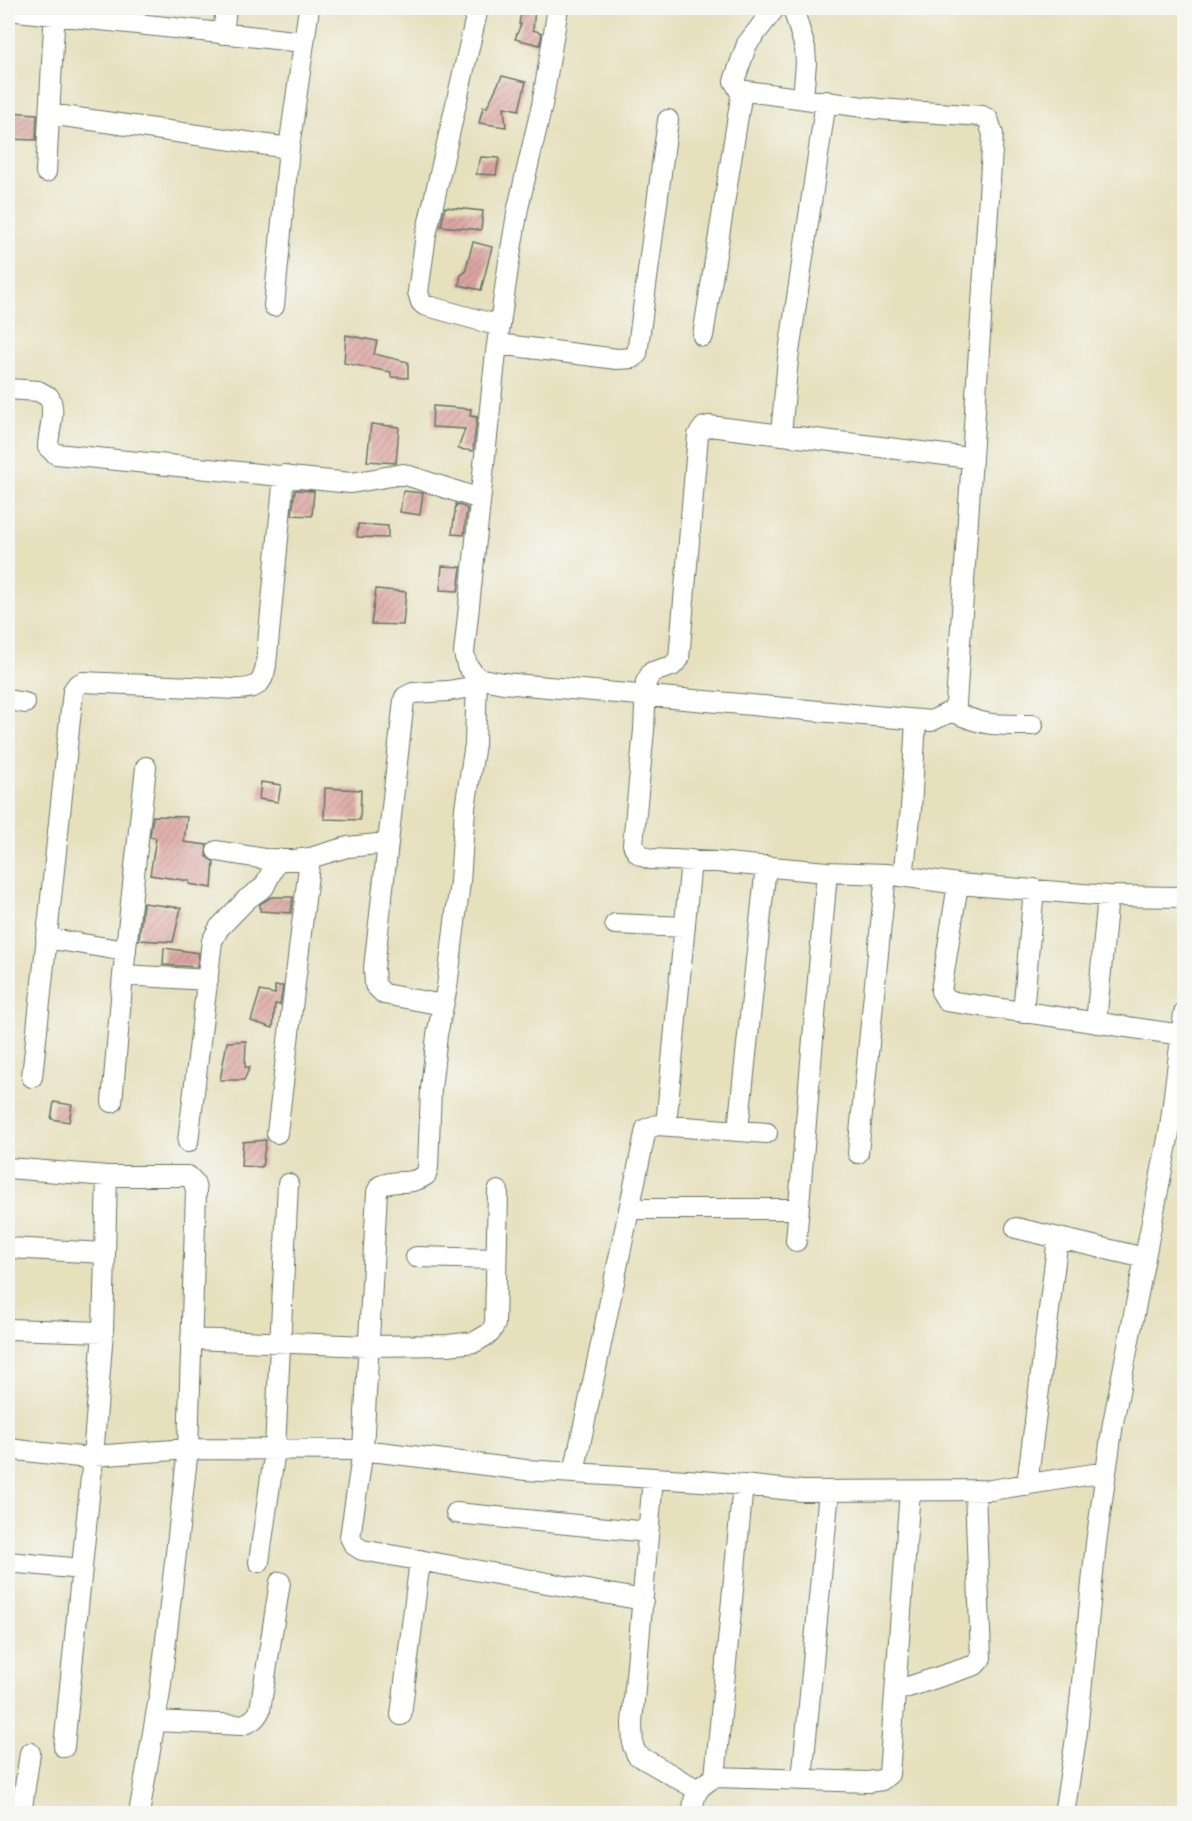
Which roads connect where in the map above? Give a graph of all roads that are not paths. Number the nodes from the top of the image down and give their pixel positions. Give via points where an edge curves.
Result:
1 (226, 8) edge
2 (309, 8) edge
3 (478, 8) edge
4 (558, 8) edge
5 (775, 8) edge
6 (793, 8) edge
7 (8, 10) edge
8 (54, 12) edge
9 (223, 34) junction
10 (303, 42) junction
11 (742, 91) junction
12 (802, 98) junction
13 (826, 101) junction
14 (49, 114) junction
15 (668, 120) dead end
16 (289, 148) junction
17 (46, 172) dead end
18 (274, 306) dead end
19 (499, 335) junction
20 (703, 336) dead end
21 (8, 389) edge
22 (781, 434) junction
23 (970, 458) junction
24 (284, 475) junction
25 (480, 499) junction
26 (477, 682) junction
27 (645, 694) junction
28 (952, 711) junction
29 (916, 720) junction
30 (1033, 725) dead end
31 (146, 767) dead end
32 (388, 843) junction
33 (217, 851) dead end
34 (310, 858) junction
35 (278, 859) junction
36 (691, 860) junction
37 (766, 866) junction
38 (827, 872) junction
39 (895, 875) junction
40 (958, 884) junction
41 (1034, 890) junction
42 (1108, 896) junction
43 (1185, 897) edge
44 (615, 924) dead end
45 (685, 927) junction
46 (46, 938) junction
47 (126, 951) junction
48 (123, 975) junction
49 (208, 980) junction
50 (443, 1005) junction
51 (1185, 1012) edge
52 (1023, 1013) junction
53 (1096, 1023) junction
54 (1182, 1035) junction
55 (32, 1077) dead end
56 (112, 1102) dead end
57 (666, 1125) junction
58 (738, 1130) junction
59 (767, 1132) dead end
60 (277, 1133) dead end
61 (188, 1142) dead end
62 (858, 1153) dead end
63 (8, 1168) edge
64 (106, 1176) junction
65 (288, 1184) dead end
66 (498, 1191) dead end
67 (629, 1209) junction
68 (799, 1209) junction
69 (1016, 1228) dead end
70 (1058, 1238) junction
71 (796, 1241) dead end
72 (8, 1248) edge
73 (105, 1253) junction
74 (416, 1257) dead end
75 (1145, 1258) junction
76 (496, 1259) junction
77 (8, 1329) edge
78 (103, 1332) junction
79 (191, 1339) junction
80 (280, 1342) junction
81 (368, 1346) junction
82 (8, 1449) edge
83 (188, 1449) junction
84 (275, 1449) junction
85 (363, 1450) junction
86 (93, 1456) junction
87 (1106, 1472) junction
88 (574, 1473) junction
89 (652, 1478) junction
90 (743, 1485) junction
91 (1027, 1485) junction
92 (975, 1490) junction
93 (829, 1491) junction
94 (910, 1491) junction
95 (456, 1513) dead end
96 (648, 1532) junction
97 (420, 1560) junction
98 (8, 1562) edge
99 (259, 1562) dead end
100 (82, 1569) junction
101 (279, 1582) dead end
102 (643, 1600) junction
103 (896, 1691) junction
104 (401, 1715) dead end
105 (155, 1721) junction
106 (64, 1747) dead end
107 (30, 1753) dead end
108 (716, 1777) junction
109 (802, 1780) junction
110 (698, 1790) junction
111 (21, 1814) edge
112 (139, 1814) edge
113 (693, 1814) edge
114 (1064, 1814) edge

1 - 9 street
2 - 10 street
3 - 19 street via 426,235 418,298 424,305
4 - 19 street via 542,105 518,208
5 - 11 street via 747,44 734,81
6 - 12 street via 805,48
7 - 8 street
8 - 9 street
8 - 14 street
9 - 10 street
10 - 16 street
11 - 12 street
11 - 20 street
12 - 13 street
13 - 22 street via 788,359
13 - 23 street via 982,116 991,125
14 - 16 street
14 - 17 street
15 - 19 street via 637,354 617,359
16 - 18 street
19 - 25 street
21 - 24 street via 38,391 49,397 53,408 48,447 56,454
22 - 23 street
22 - 27 street via 709,426 700,430 679,659 648,676
23 - 28 street via 960,652 956,704
24 - 25 street via 351,483 404,474
24 - 46 street via 266,665 260,682 246,689 83,682 77,685
25 - 26 street via 464,653
26 - 27 street
26 - 32 street via 405,697
26 - 50 street via 475,744
27 - 29 street
27 - 36 street via 633,844 642,857
28 - 29 street via 931,721
28 - 30 street via 990,725
29 - 39 street via 911,809
31 - 47 street
32 - 34 street via 347,847
32 - 50 street via 375,985 384,994
33 - 35 street
34 - 35 street
34 - 60 street
35 - 49 street via 264,887 247,899 215,934
36 - 37 street
36 - 45 street
37 - 38 street
37 - 58 street
38 - 39 street
38 - 68 street
39 - 40 street
39 - 62 street
40 - 41 street
40 - 52 street via 943,997 953,1003
41 - 42 street
41 - 52 street
42 - 43 street
42 - 53 street
44 - 45 street
45 - 57 street
46 - 47 street
46 - 55 street
47 - 48 street
48 - 49 street
48 - 56 street
49 - 61 street
50 - 81 street via 426,1175 410,1183 385,1184 377,1192
51 - 54 street
52 - 53 street
53 - 54 street
54 - 75 street via 1170,1128
57 - 58 street
57 - 67 street via 646,1129
58 - 59 street
63 - 64 street
64 - 73 street
64 - 79 street via 188,1176 194,1182
65 - 80 street
66 - 76 street
67 - 68 street
67 - 88 street
68 - 71 street
69 - 70 street
70 - 75 street
70 - 91 street
72 - 73 street
73 - 78 street
74 - 76 street
75 - 87 street
76 - 81 street via 495,1324 490,1333 475,1342 448,1345
77 - 78 street
78 - 86 street
79 - 80 street
79 - 83 street
80 - 81 street
80 - 84 street
81 - 85 street
82 - 86 street
83 - 84 street
83 - 86 street
83 - 105 street
84 - 85 street
84 - 99 street
85 - 88 street
85 - 97 street via 350,1537 354,1545 362,1550
86 - 100 street
87 - 91 street
87 - 114 street
88 - 89 street
89 - 90 street
89 - 96 street
90 - 93 street
90 - 108 street
91 - 92 street
92 - 94 street
92 - 103 street via 981,1658 975,1665
93 - 94 street
93 - 109 street
94 - 103 street
95 - 96 street
96 - 102 street
97 - 102 street
97 - 104 street
98 - 100 street
100 - 106 street
101 - 105 street via 257,1718 241,1725
102 - 110 street via 633,1746 637,1755
103 - 109 street via 889,1773 882,1780
105 - 112 street
107 - 111 street
108 - 109 street
108 - 110 street
110 - 113 street

